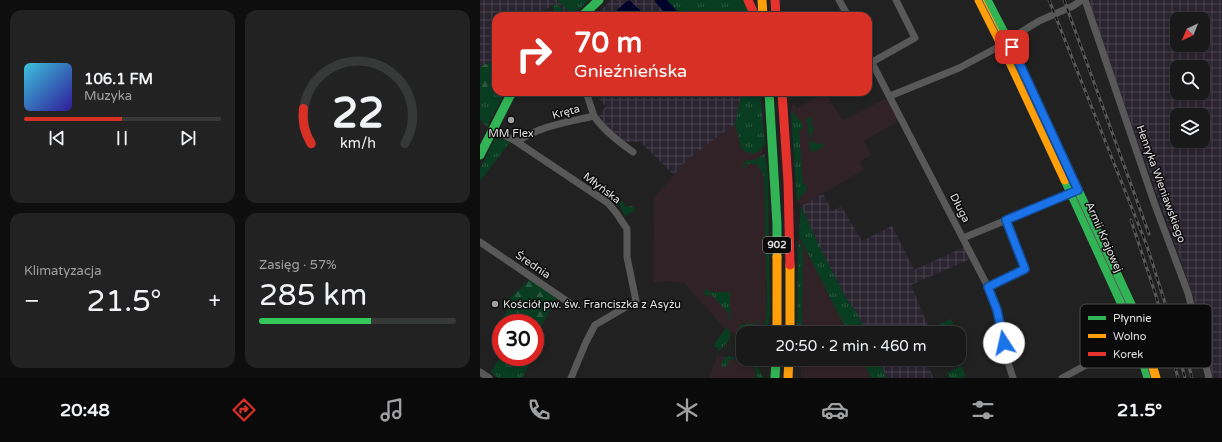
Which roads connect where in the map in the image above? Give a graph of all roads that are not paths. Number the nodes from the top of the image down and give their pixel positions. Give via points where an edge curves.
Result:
1 (599, 0) edge
2 (748, 0) edge
3 (762, 0) edge
4 (775, 0) edge
5 (839, 0) edge
6 (896, 0) edge
7 (979, 0) edge
8 (988, 0) edge
9 (1084, 0) edge
10 (586, 12) edge
11 (753, 12) edge
12 (763, 12) edge
13 (776, 12) edge
14 (846, 12) edge
15 (1005, 43) junction
16 (872, 62) joint
17 (510, 96) edge
18 (587, 96) edge
19 (769, 96) edge
20 (782, 96) edge
21 (890, 96) junction
22 (594, 116) junction
23 (493, 129) junction
24 (518, 142) junction
25 (633, 152) dead end
26 (480, 155) edge
27 (1075, 191) junction
28 (1006, 220) junction
29 (963, 238) junction
30 (480, 242) edge
31 (988, 287) junction
32 (1125, 304) edge
33 (1191, 304) edge
34 (574, 306) dead end
35 (777, 326) edge
36 (790, 326) edge
37 (776, 366) edge
38 (789, 366) edge
39 (1082, 368) edge
40 (1146, 368) edge
41 (1152, 368) edge
42 (1207, 368) edge
43 (480, 372) edge
44 (1066, 377) edge
45 (489, 378) edge
46 (571, 378) edge
47 (775, 378) edge
48 (788, 378) edge
49 (1013, 378) edge
50 (1148, 378) edge
51 (1156, 378) edge
52 (1209, 378) edge

1 - 10 main road
2 - 11 main road
3 - 12 main road
4 - 13 main road
5 - 14 street
6 - 16 street via 915,38
7 - 15 main road, Armii Krajowej
8 - 15 main road, Armii Krajowej
9 - 15 street via 1039,20
9 - 33 street, Henryka Wieniawskiego
15 - 21 street via 959,68
15 - 27 main road, Armii Krajowej
16 - 21 street, Długa
17 - 23 main road
18 - 22 street
19 - 35 main road, 902 via 777,225
20 - 36 main road, 902 via 791,256
21 - 29 street, Długa
22 - 24 street, Kręta via 544,129
22 - 25 street, Kręta via 612,136
23 - 24 street, Młyńska
23 - 26 main road
24 - 46 street, Młyńska via 608,203 627,229 627,257 636,301 595,325
27 - 28 street
27 - 32 main road, Armii Krajowej
28 - 29 street
28 - 31 street via 1025,269
29 - 31 street, Długa
30 - 34 street, Średnia
31 - 49 street, Długa via 997,310
37 - 47 main road
38 - 48 main road
39 - 44 street
40 - 50 main road, Armii Krajowej
41 - 51 main road, Armii Krajowej
42 - 52 street, Henryka Wieniawskiego
43 - 45 street

